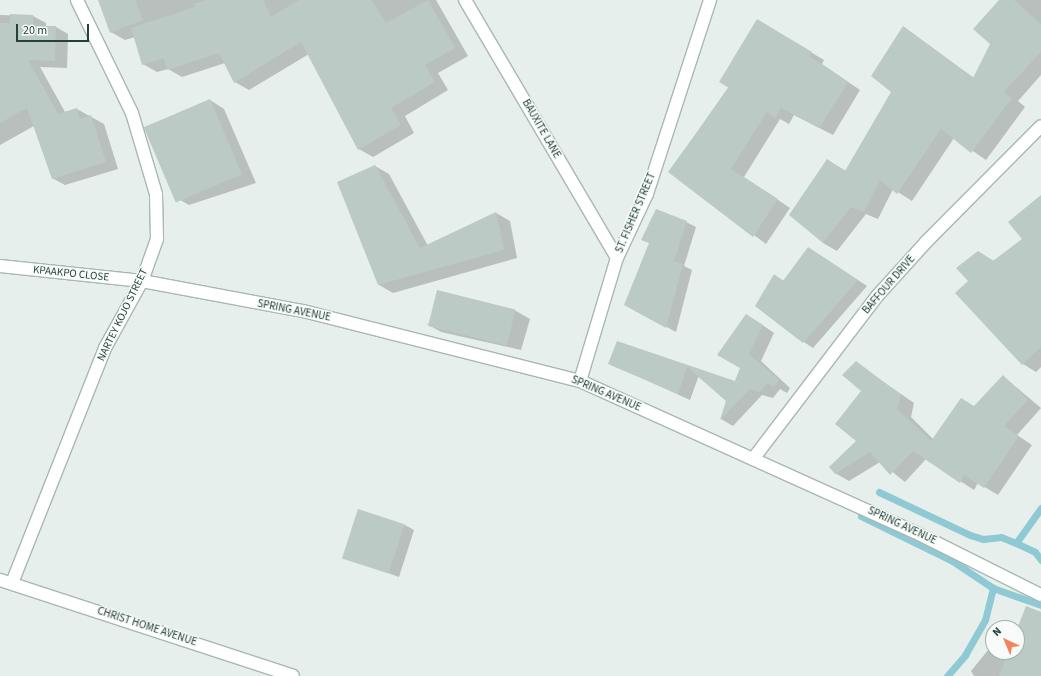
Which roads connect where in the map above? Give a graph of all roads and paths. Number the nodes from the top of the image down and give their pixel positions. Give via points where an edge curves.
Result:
1 (76, 0) edge
2 (465, 0) edge
3 (710, 0) edge
4 (1041, 126) edge
5 (617, 258) junction
6 (0, 266) edge
7 (142, 281) junction
8 (580, 381) junction
9 (753, 458) junction
10 (6, 582) edge
11 (1041, 595) edge
12 (293, 676) edge

1 - 7 street, NARTEY KOJO STREET via 132,113 156,194 157,239
2 - 5 street, BAUXITE LANE
3 - 5 street, ST. FISHER STREET via 647,194
4 - 9 street, BAFFOUR DRIVE via 926,242 878,295
5 - 8 street, ST. FISHER STREET
6 - 7 street, KPAAKPO CLOSE
7 - 8 street, SPRING AVENUE via 303,311
7 - 10 street, NARTEY KOJO STREET via 106,348
8 - 9 street, SPRING AVENUE
9 - 11 street, SPRING AVENUE via 916,532
10 - 12 street, CHRIST HOME AVENUE

